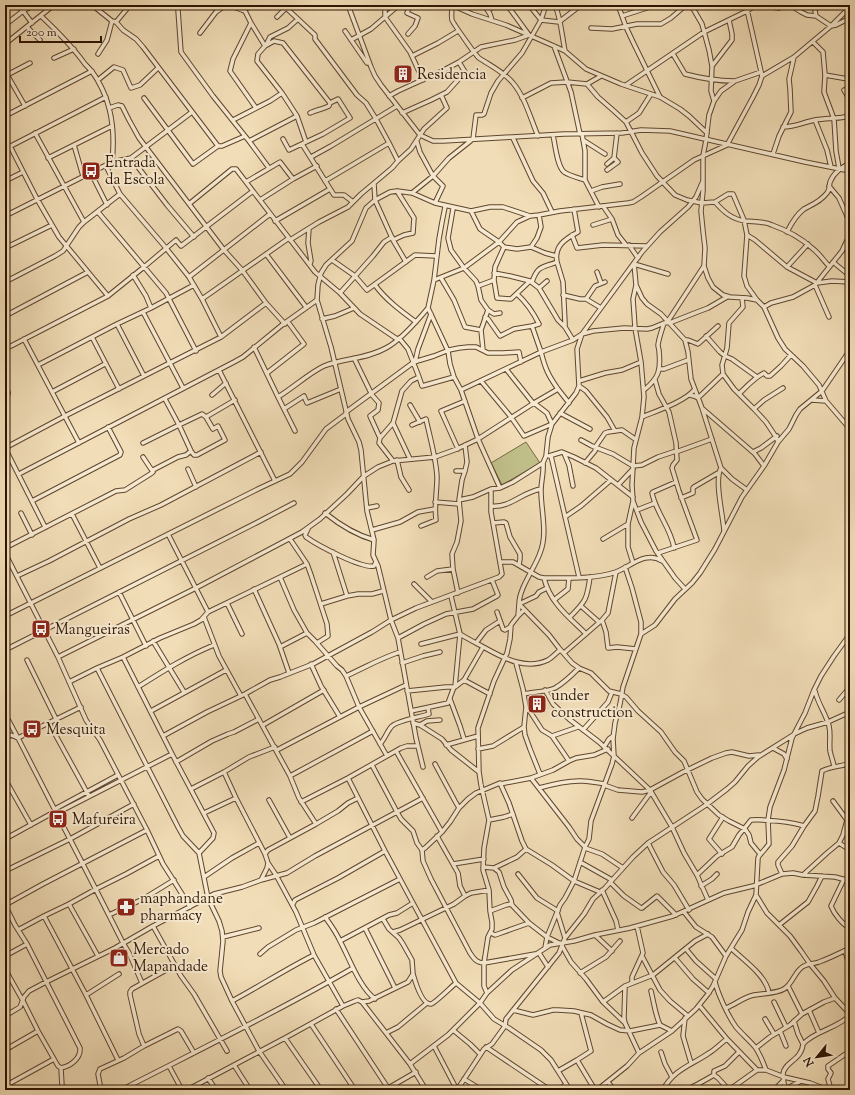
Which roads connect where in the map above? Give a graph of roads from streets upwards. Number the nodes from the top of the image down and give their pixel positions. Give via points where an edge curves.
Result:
1 (18, 5) edge
2 (34, 5) edge
3 (54, 5) edge
4 (92, 5) edge
5 (129, 5) edge
6 (176, 5) edge
7 (227, 5) edge
8 (348, 5) edge
9 (380, 5) edge
10 (399, 5) edge
11 (410, 5) edge
12 (452, 5) edge
13 (484, 5) edge
14 (494, 5) edge
15 (507, 5) edge
16 (529, 5) edge
17 (546, 5) edge
18 (555, 5) edge
19 (581, 5) edge
20 (618, 5) edge
21 (686, 5) edge
22 (691, 5) edge
23 (746, 5) edge
24 (756, 5) edge
25 (787, 5) edge
26 (790, 5) edge
27 (814, 5) edge
28 (653, 6) dead end
29 (285, 7) edge
30 (386, 7) edge
31 (850, 7) edge
32 (23, 11) junction
33 (488, 11) junction
34 (747, 11) junction
35 (842, 15) junction
36 (41, 16) junction
37 (622, 16) junction
38 (816, 16) junction
39 (277, 17) dead end
40 (385, 17) junction
41 (850, 18) edge
42 (298, 19) junction
43 (492, 20) junction
44 (542, 20) junction
45 (729, 20) junction
46 (845, 20) junction
47 (114, 21) junction
48 (559, 22) junction
49 (32, 23) junction
50 (251, 23) junction
51 (5, 25) edge
52 (626, 26) junction
53 (832, 26) junction
54 (27, 27) junction
55 (591, 28) dead end
56 (345, 31) dead end
57 (458, 31) junction
58 (704, 32) junction
59 (200, 34) dead end
60 (408, 34) dead end
61 (530, 35) junction
62 (359, 36) junction
63 (40, 40) dead end
64 (351, 40) junction
65 (813, 42) junction
66 (5, 44) edge
67 (265, 46) junction
68 (554, 46) junction
69 (74, 49) junction
70 (474, 51) junction
71 (565, 51) junction
72 (98, 54) dead end
73 (673, 54) junction
74 (412, 56) junction
75 (794, 57) junction
76 (54, 58) dead end
77 (30, 62) dead end
78 (459, 62) junction
79 (712, 66) junction
80 (371, 67) junction
81 (158, 68) junction
82 (92, 71) junction
83 (647, 71) junction
84 (6, 73) edge
85 (504, 74) junction
86 (762, 74) junction
87 (825, 75) junction
88 (602, 76) junction
89 (850, 78) edge
90 (711, 79) junction
91 (98, 80) junction
92 (423, 80) junction
93 (735, 81) junction
94 (567, 82) junction
95 (587, 84) junction
96 (626, 85) junction
97 (844, 90) dead end
98 (282, 93) junction
99 (651, 94) junction
100 (441, 95) junction
101 (389, 96) junction
102 (106, 97) junction
103 (660, 97) junction
104 (144, 98) dead end
105 (522, 98) junction
106 (850, 100) edge
107 (714, 101) junction
108 (330, 103) junction
109 (25, 106) junction
110 (397, 106) junction
111 (109, 108) junction
112 (256, 108) junction
113 (192, 112) junction
114 (310, 113) dead end
115 (402, 113) junction
116 (5, 116) edge
117 (296, 116) junction
118 (850, 116) edge
119 (376, 119) junction
120 (834, 119) junction
121 (233, 120) junction
122 (815, 120) junction
123 (626, 122) junction
124 (112, 126) junction
125 (784, 127) junction
126 (168, 130) junction
127 (632, 131) junction
128 (35, 133) junction
129 (617, 133) junction
130 (707, 133) junction
131 (581, 134) junction
132 (420, 135) junction
133 (553, 135) junction
134 (245, 136) junction
135 (538, 136) junction
136 (513, 138) junction
137 (283, 139) dead end
138 (473, 140) junction
139 (583, 140) junction
140 (706, 140) junction
141 (249, 141) junction
142 (417, 142) junction
143 (304, 143) junction
144 (389, 143) junction
145 (74, 145) junction
146 (727, 145) junction
147 (10, 146) junction
148 (218, 146) junction
149 (146, 147) junction
150 (5, 149) edge
151 (605, 154) dead end
152 (773, 154) junction
153 (702, 156) junction
154 (311, 157) junction
155 (48, 158) junction
156 (131, 158) junction
157 (614, 158) junction
158 (398, 161) junction
159 (112, 162) junction
160 (850, 163) edge
161 (607, 164) dead end
162 (106, 166) junction
163 (317, 166) junction
164 (831, 166) junction
165 (269, 168) junction
166 (840, 168) junction
167 (607, 170) dead end
168 (850, 170) edge
169 (23, 172) junction
170 (91, 173) junction
171 (83, 176) junction
172 (433, 176) junction
173 (293, 179) junction
174 (585, 180) junction
175 (703, 180) junction
176 (5, 181) edge
177 (325, 181) junction
178 (246, 182) junction
179 (662, 182) junction
180 (374, 184) junction
181 (620, 184) dead end
182 (63, 186) junction
183 (829, 186) junction
184 (330, 189) junction
185 (253, 191) junction
186 (591, 191) junction
187 (397, 192) junction
188 (412, 193) junction
189 (120, 194) junction
190 (37, 200) junction
191 (260, 200) junction
192 (375, 200) junction
193 (353, 202) junction
194 (692, 202) junction
195 (715, 202) junction
196 (435, 203) junction
197 (702, 203) junction
198 (189, 204) junction
199 (107, 205) junction
200 (601, 206) junction
201 (445, 207) dead end
202 (453, 209) dead end
203 (574, 209) junction
204 (470, 211) junction
205 (98, 212) junction
206 (552, 212) junction
207 (270, 214) junction
208 (539, 215) junction
209 (5, 216) edge
210 (530, 216) junction
211 (612, 218) junction
212 (744, 220) junction
213 (275, 221) junction
214 (84, 222) junction
215 (850, 223) edge
216 (52, 225) junction
217 (593, 225) dead end
218 (207, 227) junction
219 (309, 229) junction
220 (787, 232) junction
221 (850, 234) edge
222 (572, 235) junction
223 (747, 235) junction
224 (194, 237) junction
225 (393, 238) junction
226 (439, 238) junction
227 (448, 238) junction
228 (289, 239) junction
229 (499, 242) junction
230 (808, 244) junction
231 (628, 245) junction
232 (67, 246) junction
233 (648, 246) junction
234 (504, 247) junction
235 (531, 247) junction
236 (5, 248) edge
237 (166, 248) junction
238 (224, 250) junction
239 (266, 254) junction
240 (436, 256) junction
241 (556, 256) junction
242 (638, 258) junction
243 (332, 260) junction
244 (406, 262) junction
245 (557, 262) junction
246 (833, 262) junction
247 (310, 264) junction
248 (634, 264) junction
249 (704, 266) junction
250 (829, 266) junction
251 (144, 267) junction
252 (787, 267) junction
253 (464, 268) junction
254 (242, 270) junction
255 (88, 272) junction
256 (596, 272) dead end
257 (494, 273) junction
258 (668, 274) dead end
259 (133, 275) junction
260 (320, 275) junction
261 (189, 276) junction
262 (355, 276) junction
263 (850, 276) edge
264 (441, 278) junction
265 (434, 280) junction
266 (494, 280) junction
267 (531, 281) junction
268 (547, 281) dead end
269 (5, 282) edge
270 (850, 282) edge
271 (815, 284) junction
272 (194, 285) junction
273 (375, 285) junction
274 (636, 285) junction
275 (478, 286) junction
276 (539, 288) junction
277 (340, 292) junction
278 (517, 294) junction
279 (563, 295) junction
280 (108, 296) junction
281 (727, 297) junction
282 (742, 298) junction
283 (170, 299) junction
284 (202, 299) junction
285 (586, 299) junction
286 (317, 300) junction
287 (757, 300) junction
288 (266, 302) junction
289 (306, 307) junction
290 (764, 307) junction
291 (151, 308) junction
292 (354, 308) junction
293 (428, 308) junction
294 (601, 308) junction
295 (488, 310) junction
296 (143, 312) junction
297 (500, 313) dead end
298 (431, 314) junction
299 (5, 316) edge
300 (486, 317) junction
301 (829, 317) dead end
302 (322, 319) junction
303 (416, 322) junction
304 (667, 322) junction
305 (286, 323) junction
306 (117, 324) junction
307 (532, 326) junction
308 (718, 326) dead end
309 (565, 327) junction
310 (635, 328) junction
311 (480, 330) junction
312 (582, 334) junction
313 (706, 336) junction
314 (92, 337) junction
315 (221, 337) junction
316 (24, 339) junction
317 (398, 339) junction
318 (573, 340) junction
319 (684, 340) junction
320 (5, 346) edge
321 (254, 347) junction
322 (196, 350) junction
323 (483, 350) junction
324 (850, 350) edge
325 (448, 351) junction
326 (541, 352) junction
327 (791, 355) junction
328 (725, 356) junction
329 (354, 358) junction
330 (688, 360) junction
331 (415, 362) junction
332 (520, 362) junction
333 (641, 362) junction
334 (170, 363) junction
335 (334, 363) junction
336 (38, 364) junction
337 (105, 364) junction
338 (506, 369) junction
339 (659, 369) junction
340 (219, 370) junction
341 (267, 373) junction
342 (723, 374) junction
343 (144, 376) junction
344 (419, 377) junction
345 (454, 377) junction
346 (757, 377) junction
347 (655, 380) junction
348 (481, 381) junction
349 (579, 381) junction
350 (226, 383) junction
351 (5, 386) edge
352 (579, 386) junction
353 (183, 388) junction
354 (783, 388) dead end
355 (119, 389) junction
356 (558, 389) junction
357 (341, 390) junction
358 (461, 390) junction
359 (644, 390) junction
360 (694, 390) junction
361 (822, 391) junction
362 (52, 392) junction
363 (372, 393) junction
364 (739, 394) junction
365 (212, 395) dead end
366 (689, 395) junction
367 (5, 397) edge
368 (278, 397) junction
369 (698, 398) junction
370 (165, 399) junction
371 (235, 400) junction
372 (812, 400) junction
373 (465, 401) junction
374 (826, 401) junction
375 (534, 403) junction
376 (569, 403) junction
377 (410, 405) dead end
378 (666, 407) junction
379 (702, 408) junction
380 (284, 409) junction
381 (754, 409) junction
382 (346, 413) junction
383 (560, 413) junction
384 (65, 416) junction
385 (206, 417) junction
386 (511, 417) junction
387 (642, 417) junction
388 (420, 422) junction
389 (393, 423) junction
390 (552, 424) junction
391 (179, 425) junction
392 (412, 425) dead end
393 (108, 427) junction
394 (590, 429) dead end
395 (850, 429) edge
396 (615, 430) junction
397 (295, 431) dead end
398 (783, 436) junction
399 (776, 437) junction
400 (380, 438) junction
401 (478, 439) junction
402 (636, 439) junction
403 (712, 439) junction
404 (581, 440) dead end
405 (778, 442) junction
406 (79, 443) junction
407 (143, 443) dead end
408 (465, 445) junction
409 (5, 448) edge
410 (596, 448) junction
411 (458, 449) junction
412 (191, 452) junction
413 (261, 452) junction
414 (676, 452) junction
415 (753, 452) junction
416 (564, 453) junction
417 (546, 456) junction
418 (551, 456) junction
419 (144, 457) dead end
420 (435, 457) junction
421 (410, 459) junction
422 (395, 460) junction
423 (543, 463) junction
424 (585, 463) junction
425 (764, 466) junction
426 (633, 467) junction
427 (721, 468) junction
428 (188, 469) dead end
429 (465, 471) junction
430 (153, 472) junction
431 (456, 472) dead end
432 (18, 474) junction
433 (718, 474) junction
434 (364, 476) junction
435 (610, 480) junction
436 (275, 481) junction
437 (676, 482) junction
438 (618, 485) junction
439 (573, 486) dead end
440 (196, 487) junction
441 (500, 488) junction
442 (491, 489) junction
443 (540, 489) junction
444 (409, 490) dead end
445 (747, 490) junction
446 (681, 498) junction
447 (633, 499) junction
448 (32, 501) junction
449 (435, 502) junction
450 (459, 502) junction
451 (294, 503) dead end
452 (655, 503) junction
453 (377, 506) dead end
454 (491, 506) junction
455 (367, 508) junction
456 (435, 509) junction
457 (637, 510) junction
458 (326, 513) junction
459 (21, 514) dead end
460 (72, 514) junction
461 (565, 517) junction
462 (493, 523) junction
463 (628, 524) junction
464 (421, 526) dead end
465 (45, 528) junction
466 (308, 529) junction
467 (372, 530) junction
468 (724, 531) junction
469 (168, 534) junction
470 (32, 535) junction
471 (290, 538) junction
472 (603, 539) dead end
473 (374, 540) junction
474 (87, 542) junction
475 (5, 548) edge
476 (674, 548) junction
477 (333, 552) junction
478 (5, 553) edge
479 (658, 553) junction
480 (181, 560) junction
481 (376, 562) junction
482 (500, 562) junction
483 (664, 562) junction
484 (633, 563) junction
485 (307, 564) junction
486 (519, 565) junction
487 (625, 567) junction
488 (100, 568) junction
489 (453, 569) junction
490 (616, 572) junction
491 (531, 573) junction
492 (17, 576) junction
493 (280, 577) junction
494 (427, 577) dead end
495 (579, 577) junction
496 (590, 577) junction
497 (544, 578) junction
498 (569, 578) junction
499 (492, 580) junction
500 (414, 584) dead end
501 (196, 588) junction
502 (547, 588) junction
503 (254, 589) junction
504 (685, 589) junction
505 (383, 591) junction
506 (119, 592) junction
507 (458, 593) junction
508 (347, 596) junction
509 (451, 596) junction
510 (554, 600) junction
511 (432, 602) junction
512 (31, 603) junction
513 (227, 603) junction
514 (320, 604) junction
515 (518, 604) junction
516 (581, 606) junction
517 (524, 610) junction
518 (208, 612) junction
519 (454, 612) junction
520 (497, 612) dead end
521 (5, 616) edge
522 (518, 616) junction
523 (570, 617) junction
524 (204, 618) junction
525 (133, 619) junction
526 (392, 620) junction
527 (500, 621) junction
528 (601, 621) junction
529 (510, 627) junction
530 (44, 630) junction
531 (307, 633) junction
532 (242, 634) dead end
533 (460, 634) junction
534 (586, 634) junction
535 (641, 634) junction
536 (849, 636) edge
537 (398, 638) junction
538 (153, 642) junction
539 (317, 643) junction
540 (476, 643) junction
541 (843, 643) junction
542 (421, 644) dead end
543 (850, 644) edge
544 (214, 645) junction
545 (146, 646) junction
546 (280, 647) junction
547 (483, 647) junction
548 (636, 649) junction
549 (5, 650) edge
550 (560, 650) junction
551 (400, 652) junction
552 (440, 652) dead end
553 (564, 653) junction
554 (328, 655) junction
555 (58, 657) junction
556 (123, 657) junction
557 (505, 659) junction
558 (28, 660) dead end
559 (516, 662) junction
560 (402, 663) junction
561 (311, 664) junction
562 (170, 667) junction
563 (97, 668) junction
564 (579, 668) junction
565 (226, 670) junction
566 (289, 673) junction
567 (346, 676) junction
568 (464, 680) junction
569 (70, 682) junction
570 (406, 685) junction
571 (138, 687) junction
572 (454, 687) junction
573 (850, 687) edge
574 (324, 690) junction
575 (545, 690) junction
576 (814, 690) junction
577 (407, 691) junction
578 (184, 692) junction
579 (612, 692) junction
580 (846, 693) junction
581 (245, 694) junction
582 (490, 694) junction
583 (524, 694) junction
584 (622, 694) junction
585 (850, 695) edge
586 (241, 696) junction
587 (450, 699) junction
588 (839, 700) dead end
589 (359, 706) junction
590 (526, 707) junction
591 (81, 708) junction
592 (428, 708) junction
593 (151, 711) junction
594 (411, 712) junction
595 (850, 712) edge
596 (5, 714) edge
597 (340, 717) junction
598 (56, 719) junction
599 (259, 719) junction
600 (440, 720) dead end
601 (413, 721) junction
602 (828, 722) junction
603 (48, 723) junction
604 (263, 725) junction
605 (420, 725) junction
606 (578, 726) junction
607 (524, 727) junction
608 (583, 730) junction
609 (373, 731) junction
610 (794, 734) junction
611 (163, 736) junction
612 (478, 736) junction
613 (552, 736) junction
614 (613, 736) junction
615 (5, 738) edge
616 (18, 738) junction
617 (464, 739) junction
618 (380, 744) junction
619 (446, 745) junction
620 (417, 746) junction
621 (613, 746) junction
622 (606, 748) junction
623 (773, 748) junction
624 (276, 749) junction
625 (478, 749) junction
626 (396, 751) junction
627 (172, 754) junction
628 (762, 754) junction
629 (387, 756) junction
630 (614, 756) junction
631 (787, 759) junction
632 (568, 761) junction
633 (176, 762) junction
634 (372, 764) junction
635 (435, 764) dead end
636 (848, 764) edge
637 (148, 766) junction
638 (834, 766) junction
639 (423, 767) dead end
640 (687, 770) junction
641 (850, 770) edge
642 (224, 772) junction
643 (479, 772) junction
644 (540, 774) junction
645 (118, 775) junction
646 (290, 776) junction
647 (348, 778) junction
648 (531, 778) junction
649 (5, 779) edge
650 (120, 779) junction
651 (500, 783) junction
652 (604, 784) junction
653 (539, 788) junction
654 (191, 789) junction
655 (483, 790) junction
656 (651, 791) junction
657 (88, 794) junction
658 (236, 798) junction
659 (358, 798) junction
660 (423, 798) junction
661 (269, 800) dead end
662 (833, 801) dead end
663 (301, 802) junction
664 (134, 804) junction
665 (707, 804) junction
666 (459, 808) junction
667 (56, 811) junction
668 (397, 812) junction
669 (204, 813) junction
670 (513, 814) junction
671 (723, 817) junction
672 (632, 818) dead end
673 (848, 819) edge
674 (489, 820) junction
675 (768, 820) junction
676 (316, 824) junction
677 (31, 825) junction
678 (372, 826) junction
679 (804, 826) junction
680 (672, 827) junction
681 (744, 829) junction
682 (147, 830) junction
683 (442, 832) junction
684 (438, 836) junction
685 (290, 838) junction
686 (5, 839) edge
687 (70, 839) junction
688 (259, 843) junction
689 (648, 843) junction
690 (840, 843) junction
691 (585, 847) junction
692 (262, 848) junction
693 (526, 849) junction
694 (268, 850) junction
695 (422, 850) junction
696 (850, 850) edge
697 (385, 851) junction
698 (199, 853) junction
699 (265, 854) junction
700 (722, 854) junction
701 (760, 854) junction
702 (159, 856) junction
703 (484, 859) junction
704 (580, 862) junction
705 (83, 863) junction
706 (268, 863) junction
707 (453, 864) junction
708 (483, 867) junction
709 (494, 868) junction
710 (623, 868) junction
711 (5, 871) edge
712 (518, 874) dead end
713 (717, 874) dead end
714 (782, 874) junction
715 (276, 875) junction
716 (697, 875) junction
717 (803, 875) junction
718 (822, 876) junction
719 (204, 877) junction
720 (400, 879) junction
721 (844, 879) junction
722 (174, 880) junction
723 (261, 880) junction
724 (574, 881) junction
725 (611, 881) junction
726 (850, 881) edge
727 (757, 884) junction
728 (701, 886) junction
729 (96, 888) junction
730 (489, 890) junction
731 (601, 891) junction
732 (756, 895) junction
733 (465, 896) junction
734 (208, 898) junction
735 (290, 900) junction
736 (295, 900) junction
737 (708, 900) junction
738 (413, 903) junction
739 (70, 904) junction
740 (292, 904) junction
741 (5, 905) edge
742 (512, 905) junction
743 (190, 907) junction
744 (446, 907) junction
745 (689, 910) junction
746 (490, 911) junction
747 (557, 911) junction
748 (684, 912) junction
749 (109, 915) junction
750 (676, 915) junction
751 (44, 916) junction
752 (325, 917) junction
753 (383, 919) junction
754 (422, 919) junction
755 (299, 921) junction
756 (529, 923) junction
757 (153, 926) junction
758 (307, 926) junction
759 (637, 926) junction
760 (779, 926) junction
761 (259, 928) dead end
762 (302, 928) junction
763 (365, 928) junction
764 (850, 928) edge
765 (18, 930) junction
766 (618, 930) junction
767 (393, 932) junction
768 (491, 933) junction
769 (708, 934) junction
770 (595, 935) junction
771 (223, 937) junction
772 (547, 937) junction
773 (565, 938) junction
774 (620, 941) dead end
775 (340, 942) junction
776 (123, 943) junction
777 (27, 944) junction
778 (561, 944) junction
779 (545, 948) junction
780 (731, 948) junction
781 (850, 948) edge
782 (686, 949) junction
783 (845, 950) junction
784 (612, 951) junction
785 (538, 953) junction
786 (260, 954) dead end
787 (314, 955) junction
788 (5, 956) edge
789 (98, 956) junction
790 (642, 956) junction
791 (726, 956) junction
792 (675, 958) junction
793 (484, 963) junction
794 (810, 964) junction
795 (175, 965) junction
796 (548, 967) junction
797 (353, 968) junction
798 (850, 968) edge
799 (5, 969) edge
800 (72, 969) junction
801 (580, 973) junction
802 (119, 974) dead end
803 (413, 974) junction
804 (653, 975) junction
805 (715, 980) junction
806 (46, 982) junction
807 (329, 982) junction
808 (632, 982) junction
809 (142, 983) junction
810 (456, 983) junction
811 (625, 986) junction
812 (788, 986) junction
813 (395, 988) junction
814 (712, 988) junction
815 (651, 991) dead end
816 (719, 991) junction
817 (709, 993) junction
818 (769, 993) junction
819 (487, 994) junction
820 (86, 995) junction
821 (835, 998) junction
822 (375, 999) junction
823 (23, 1000) junction
824 (232, 1001) junction
825 (362, 1002) junction
826 (603, 1002) junction
827 (774, 1002) dead end
828 (427, 1003) junction
829 (480, 1003) junction
830 (699, 1005) junction
831 (343, 1006) junction
832 (726, 1008) junction
833 (336, 1009) junction
834 (513, 1010) junction
835 (809, 1010) junction
836 (581, 1013) junction
837 (802, 1014) junction
838 (849, 1015) edge
839 (5, 1016) edge
840 (686, 1017) junction
841 (765, 1019) dead end
842 (794, 1022) junction
843 (850, 1022) edge
844 (625, 1023) junction
845 (311, 1024) junction
846 (660, 1025) junction
847 (246, 1026) junction
848 (505, 1026) junction
849 (786, 1027) junction
850 (453, 1030) junction
851 (628, 1030) junction
852 (38, 1031) junction
853 (672, 1031) junction
854 (780, 1031) junction
855 (386, 1033) junction
856 (819, 1033) junction
857 (774, 1034) junction
858 (285, 1038) junction
859 (220, 1039) junction
860 (727, 1039) junction
861 (803, 1044) junction
862 (144, 1046) junction
863 (434, 1046) junction
864 (786, 1046) dead end
865 (486, 1047) junction
866 (756, 1048) junction
867 (5, 1050) edge
868 (850, 1050) edge
869 (227, 1051) dead end
870 (260, 1051) junction
871 (661, 1052) dead end
872 (739, 1052) junction
873 (194, 1053) junction
874 (639, 1053) junction
875 (480, 1054) junction
876 (54, 1059) junction
877 (118, 1060) junction
878 (577, 1060) junction
879 (691, 1063) junction
880 (410, 1064) junction
881 (234, 1065) junction
882 (169, 1066) junction
883 (61, 1068) junction
884 (757, 1070) junction
885 (766, 1070) junction
886 (558, 1071) junction
887 (416, 1072) junction
888 (714, 1075) junction
889 (672, 1077) junction
890 (208, 1078) junction
891 (784, 1079) junction
892 (463, 1080) junction
893 (801, 1081) junction
894 (608, 1082) junction
895 (453, 1083) junction
896 (566, 1084) junction
897 (5, 1086) edge
898 (387, 1089) edge
899 (823, 1089) edge
900 (58, 1090) edge
901 (101, 1090) edge
902 (121, 1090) edge
903 (182, 1090) edge
904 (187, 1090) edge
905 (216, 1090) edge
906 (250, 1090) edge
907 (286, 1090) edge
908 (321, 1090) edge
909 (355, 1090) edge
910 (426, 1090) edge
911 (457, 1090) edge
912 (482, 1090) edge
913 (550, 1090) edge
914 (559, 1090) edge
915 (570, 1090) edge
916 (596, 1090) edge
917 (614, 1090) edge
918 (663, 1090) edge
919 (686, 1090) edge
920 (729, 1090) edge
921 (774, 1090) edge
922 (786, 1090) edge
923 (829, 1090) edge

1 - 32 street
2 - 32 street
3 - 36 street
4 - 47 street
5 - 47 street
6 - 121 street via 181,52
7 - 50 street via 245,11
7 - 59 street via 216,12
8 - 62 street
9 - 30 street
10 - 40 street
11 - 60 street via 407,14 418,18
12 - 43 street
12 - 57 street via 452,21
13 - 33 street
14 - 33 street
15 - 61 street
16 - 44 street
17 - 44 street
18 - 48 street
19 - 48 street
20 - 37 street
21 - 52 street via 661,24
22 - 58 street
23 - 34 street
24 - 25 street via 779,8
24 - 34 street
26 - 38 street via 808,15
27 - 38 street
28 - 37 street
29 - 39 street
29 - 42 street
30 - 40 street
31 - 35 street
32 - 49 street
32 - 51 street
33 - 43 street
34 - 45 street
34 - 86 street
35 - 46 street
35 - 53 street
36 - 49 street
36 - 69 street
37 - 52 street
38 - 53 street
40 - 62 street
40 - 74 street
41 - 46 street
42 - 67 street via 288,28 270,37
42 - 119 street via 315,35 315,39
43 - 61 street
44 - 48 street
44 - 61 street
45 - 58 street
45 - 79 street via 732,40
46 - 53 street
47 - 72 street
47 - 81 street via 136,39
48 - 71 street
49 - 54 street
50 - 67 street
50 - 112 street via 233,59 230,71
52 - 55 street via 612,29
52 - 83 street
53 - 65 street
54 - 63 street
54 - 66 street
56 - 64 street
57 - 70 street
57 - 74 street
58 - 73 street
58 - 79 street
61 - 68 street
61 - 70 street
61 - 85 street via 522,53
62 - 64 street
62 - 80 street
64 - 80 street
65 - 75 street
65 - 87 street via 822,51
67 - 98 street via 258,54 257,61
67 - 108 street via 274,41 282,43
68 - 71 street
68 - 94 street
69 - 76 street
69 - 82 street
70 - 78 street
70 - 85 street via 475,55
71 - 88 street via 586,69
73 - 83 street
73 - 90 street via 685,74
74 - 92 street
75 - 86 street
75 - 125 street via 789,78 791,112
77 - 84 street
78 - 92 street
78 - 100 street via 465,72
79 - 90 street
80 - 101 street
81 - 91 street via 140,86 131,88 123,70 114,67
81 - 113 street
82 - 91 street
82 - 109 street
83 - 96 street
83 - 103 street
84 - 109 street
85 - 105 street
85 - 138 street via 491,93 484,114 475,116
86 - 93 street
86 - 146 street via 759,85
87 - 89 street
87 - 120 street via 824,92
88 - 95 street
88 - 96 street
90 - 93 street
90 - 107 street
91 - 102 street
92 - 101 street
93 - 107 street via 721,91
94 - 95 street
94 - 105 street via 551,83
94 - 131 street
95 - 123 street via 598,98
96 - 99 street
97 - 106 street
98 - 112 street
98 - 117 street
99 - 103 street
99 - 123 street via 639,113
100 - 115 street
100 - 132 street via 447,108
101 - 110 street
102 - 111 street
102 - 128 street
103 - 130 street via 689,116
104 - 126 street
105 - 135 street
107 - 130 street
108 - 114 street via 329,106
108 - 143 street via 338,99 350,118
109 - 116 street
110 - 115 street
110 - 119 street
111 - 124 street
111 - 149 street via 122,106
112 - 121 street
113 - 126 street
113 - 148 street
115 - 132 street
117 - 141 street
117 - 143 street
118 - 120 street
119 - 144 street
119 - 154 street
120 - 122 street
120 - 166 street
121 - 134 street
122 - 125 street
122 - 164 street
123 - 127 street
124 - 145 street
124 - 159 street
125 - 152 street
126 - 148 street via 193,164
126 - 149 street
127 - 129 street
127 - 140 street via 670,131
127 - 179 street via 642,153
128 - 147 street
128 - 155 street
129 - 131 street
129 - 157 street
130 - 140 street
131 - 133 street
131 - 139 street
132 - 138 street via 433,141
132 - 142 street
133 - 135 street
133 - 174 street via 563,171
134 - 141 street
134 - 148 street
135 - 136 street
136 - 138 street
136 - 206 street via 533,181 543,193
137 - 143 street via 289,150
138 - 172 street via 449,158
139 - 151 street
139 - 174 street
140 - 146 street
140 - 153 street
141 - 165 street
142 - 158 street
142 - 172 street
143 - 154 street
144 - 158 street
144 - 177 street
145 - 155 street
145 - 171 street
146 - 152 street
146 - 153 street
147 - 150 street
147 - 169 street
149 - 156 street
149 - 198 street
152 - 164 street
153 - 175 street
153 - 179 street
154 - 163 street
155 - 182 street
156 - 159 street
156 - 224 street
157 - 161 street
157 - 167 street via 618,162
158 - 180 street
159 - 162 street
160 - 166 street
162 - 170 street
162 - 189 street
163 - 173 street
163 - 177 street
164 - 166 street
165 - 173 street via 280,162
165 - 178 street
166 - 168 street
166 - 183 street
169 - 176 street
169 - 190 street
170 - 171 street
170 - 199 street
171 - 182 street
172 - 188 street
172 - 196 street via 443,186
173 - 191 street
174 - 186 street
175 - 194 street
175 - 197 street
177 - 184 street
178 - 185 street
178 - 198 street via 236,169 232,169
179 - 194 street via 678,197
179 - 200 street via 633,202
180 - 192 street
180 - 193 street
181 - 186 street
182 - 190 street
182 - 214 street
183 - 215 street via 839,198
183 - 220 street via 822,199 802,211
184 - 193 street via 334,195 344,195
184 - 213 street
185 - 191 street
185 - 218 street
186 - 200 street
187 - 188 street
187 - 192 street via 390,192
187 - 225 street via 414,218 413,233
188 - 196 street
189 - 199 street
189 - 237 street
190 - 209 street
190 - 216 street
191 - 207 street
192 - 225 street
192 - 243 street via 366,208 352,241
193 - 219 street via 348,208
194 - 197 street
194 - 233 street
195 - 197 street
195 - 212 street via 729,215
195 - 212 street via 728,194 733,194
196 - 204 street
197 - 249 street
198 - 218 street
199 - 205 street
200 - 203 street
200 - 211 street
201 - 226 street
202 - 227 street
203 - 206 street
203 - 222 street via 578,232
204 - 210 street via 504,207
204 - 229 street via 480,229
205 - 214 street
205 - 251 street
206 - 208 street
207 - 213 street
207 - 238 street
208 - 210 street
208 - 235 street via 541,228
210 - 229 street via 517,222
211 - 217 street
211 - 231 street via 618,235
212 - 220 street via 767,223
212 - 223 street
213 - 228 street
214 - 232 street
216 - 232 street via 58,237
216 - 236 street
218 - 224 street
218 - 238 street
219 - 228 street
219 - 247 street
220 - 230 street
221 - 246 street
222 - 231 street via 577,248
222 - 241 street via 562,243
223 - 252 street
223 - 287 street via 744,276 747,286
224 - 237 street via 181,246 176,240
225 - 244 street
225 - 262 street via 384,242
226 - 227 street
226 - 240 street
227 - 253 street via 451,250
228 - 239 street
228 - 247 street
229 - 234 street
229 - 253 street
230 - 250 street
230 - 252 street
231 - 233 street
231 - 242 street
232 - 255 street
232 - 269 street via 55,256
233 - 242 street
234 - 235 street
234 - 257 street
235 - 241 street
237 - 251 street
237 - 261 street
238 - 254 street
238 - 261 street
239 - 254 street
239 - 289 street
240 - 244 street via 415,255
240 - 265 street
241 - 245 street
242 - 248 street
243 - 260 street
243 - 262 street
244 - 273 street
245 - 267 street via 540,269
245 - 279 street
246 - 250 street
246 - 263 street
247 - 260 street
248 - 258 street
248 - 274 street
248 - 294 street
249 - 281 street via 714,287
249 - 304 street
250 - 271 street
251 - 259 street
251 - 283 street
252 - 271 street
253 - 264 street
253 - 275 street
254 - 284 street
254 - 288 street
255 - 280 street
255 - 299 street
256 - 285 street via 603,283 595,286
257 - 266 street
257 - 267 street
259 - 280 street
259 - 291 street
260 - 277 street
260 - 286 street
261 - 272 street
262 - 273 street via 367,290
262 - 277 street
264 - 265 street
264 - 311 street via 465,327
265 - 293 street
266 - 275 street
266 - 278 street via 497,298 511,299
267 - 276 street
267 - 278 street
268 - 276 street
270 - 271 street via 832,281
271 - 290 street via 793,297
271 - 301 street
272 - 283 street
272 - 284 street
273 - 303 street via 391,303
274 - 304 street via 645,302
274 - 310 street via 633,300
275 - 295 street via 481,300
276 - 309 street
277 - 292 street
278 - 307 street via 532,311 539,324
279 - 285 street
279 - 309 street
280 - 316 street
281 - 282 street
281 - 304 street via 708,308
282 - 287 street
282 - 328 street via 743,307 730,323
283 - 291 street
283 - 322 street
284 - 315 street
285 - 294 street
286 - 289 street
286 - 302 street
287 - 290 street
288 - 305 street
288 - 315 street
289 - 305 street
290 - 327 street via 778,338
291 - 296 street
292 - 302 street
292 - 317 street via 366,319
293 - 298 street
293 - 303 street
294 - 312 street
295 - 297 street via 494,314
295 - 300 street
296 - 306 street
296 - 334 street
298 - 325 street
298 - 331 street
300 - 307 street via 500,336 514,329
300 - 311 street
302 - 335 street
303 - 317 street
304 - 310 street via 647,329
304 - 319 street
304 - 339 street via 658,346
305 - 321 street
305 - 341 street via 304,344
306 - 314 street
306 - 343 street
307 - 326 street
308 - 313 street
309 - 318 street
310 - 312 street
310 - 333 street
311 - 323 street
312 - 318 street
312 - 349 street via 577,349
313 - 319 street via 698,344
313 - 328 street
314 - 336 street
314 - 337 street
315 - 322 street
316 - 320 street via 6,348
316 - 336 street
317 - 329 street via 386,348
317 - 331 street via 408,349
318 - 326 street
319 - 330 street
321 - 340 street via 244,357
321 - 341 street
322 - 334 street
323 - 325 street via 468,347
323 - 332 street via 488,353 519,352
324 - 361 street
325 - 331 street
325 - 345 street
326 - 332 street
326 - 356 street via 544,367
327 - 346 street via 770,376 764,373
327 - 361 street
328 - 342 street
328 - 346 street
329 - 335 street
329 - 363 street
330 - 339 street
330 - 360 street
331 - 344 street
331 - 363 street
332 - 338 street
333 - 349 street via 622,370
333 - 359 street
334 - 343 street
334 - 353 street
335 - 357 street
335 - 368 street via 319,369
336 - 362 street
337 - 355 street
337 - 362 street
338 - 348 street
338 - 375 street
339 - 347 street
340 - 350 street
340 - 353 street
341 - 368 street
342 - 364 street
342 - 369 street
343 - 355 street
344 - 345 street via 422,386
344 - 389 street via 410,381 402,391
345 - 358 street
346 - 364 street
347 - 359 street
347 - 378 street
348 - 358 street
348 - 386 street
349 - 352 street
350 - 365 street
350 - 371 street
351 - 367 street via 8,394
352 - 376 street
352 - 396 street via 607,416
353 - 370 street
354 - 381 street
355 - 384 street
356 - 375 street
356 - 376 street
357 - 380 street via 307,403 304,396
357 - 382 street
358 - 373 street
359 - 387 street
360 - 366 street
360 - 369 street
361 - 372 street
361 - 374 street
362 - 384 street
363 - 382 street
363 - 400 street via 379,405 378,410 370,416
364 - 381 street
366 - 369 street
366 - 378 street
368 - 380 street
369 - 379 street
370 - 391 street
370 - 393 street
371 - 385 street
371 - 413 street
372 - 374 street
372 - 398 street via 800,409
373 - 401 street
373 - 411 street via 441,411
374 - 395 street
375 - 386 street
375 - 390 street via 546,413
376 - 383 street
377 - 388 street
378 - 387 street
378 - 414 street
379 - 403 street
379 - 415 street
380 - 397 street
381 - 399 street
382 - 434 street via 359,442
382 - 436 street via 326,429 290,474
383 - 390 street
383 - 394 street
384 - 406 street
384 - 409 street
385 - 391 street via 202,414
385 - 412 street via 212,429 218,426 225,440 197,455
386 - 390 street via 524,436
386 - 401 street
387 - 402 street
388 - 392 street
388 - 420 street via 426,419
389 - 400 street
389 - 421 street
390 - 417 street
391 - 407 street
391 - 412 street
393 - 406 street
393 - 448 street via 121,452 120,455
396 - 402 street via 622,430
396 - 410 street via 605,433
398 - 399 street
398 - 405 street
399 - 405 street
399 - 415 street
400 - 422 street via 379,443
401 - 408 street
401 - 441 street
402 - 426 street
403 - 414 street
403 - 427 street
404 - 410 street
405 - 425 street
406 - 432 street
408 - 411 street
408 - 429 street
409 - 432 street
410 - 424 street
410 - 426 street via 613,454
411 - 420 street
412 - 430 street
413 - 436 street
413 - 440 street
414 - 426 street
414 - 437 street via 677,460 672,468
415 - 425 street
416 - 418 street
416 - 424 street
416 - 439 street
417 - 418 street
417 - 423 street
418 - 461 street
419 - 430 street
420 - 421 street
420 - 449 street
421 - 422 street
422 - 434 street
422 - 444 street
423 - 441 street
423 - 443 street
424 - 435 street via 596,468
425 - 445 street
426 - 438 street
426 - 447 street
427 - 433 street
427 - 445 street via 732,480
428 - 440 street
429 - 431 street
429 - 450 street
430 - 460 street via 125,490 116,491
432 - 448 street
433 - 446 street via 694,487 693,493
433 - 468 street
434 - 455 street
434 - 458 street
435 - 438 street
435 - 461 street
436 - 469 street
437 - 446 street
437 - 452 street via 652,492
438 - 447 street
440 - 474 street
441 - 442 street
442 - 450 street
442 - 454 street
443 - 454 street via 502,506
443 - 491 street via 544,524 543,544
445 - 468 street
446 - 476 street via 697,540
447 - 457 street
447 - 463 street
448 - 465 street
449 - 450 street
449 - 456 street
450 - 489 street via 460,521 457,542 452,554
451 - 480 street
452 - 457 street
452 - 476 street
453 - 455 street
454 - 462 street
455 - 467 street
456 - 464 street via 436,520
456 - 467 street via 418,512 400,522
457 - 479 street
458 - 466 street
458 - 473 street via 349,529
459 - 470 street
460 - 465 street
460 - 474 street
461 - 495 street
462 - 482 street
462 - 486 street via 506,523 510,537 520,554
463 - 472 street
463 - 484 street via 628,547
465 - 470 street
466 - 471 street
466 - 477 street via 306,537
467 - 473 street
468 - 504 street via 700,573
469 - 480 street
469 - 488 street
470 - 475 street
471 - 485 street
471 - 501 street
473 - 481 street via 373,555
474 - 488 street
474 - 492 street
476 - 479 street
477 - 481 street via 360,564 374,566
477 - 508 street
478 - 492 street
479 - 483 street
480 - 501 street
480 - 506 street
481 - 505 street via 383,582
482 - 486 street
482 - 499 street via 502,574
483 - 484 street via 648,558
483 - 504 street
484 - 487 street
485 - 493 street
485 - 514 street
486 - 491 street
487 - 490 street
487 - 535 street via 641,622
488 - 512 street
489 - 494 street via 437,571
489 - 507 street
490 - 496 street
490 - 528 street via 609,611
491 - 497 street
491 - 515 street
492 - 512 street
493 - 503 street
493 - 531 street
495 - 496 street
495 - 498 street
496 - 516 street via 587,594
497 - 498 street
497 - 502 street
498 - 510 street via 568,589
499 - 507 street
499 - 519 street via 498,595 472,609
500 - 511 street
501 - 518 street
501 - 525 street
502 - 510 street
502 - 515 street
503 - 513 street
503 - 546 street
504 - 535 street via 655,625
505 - 508 street
505 - 526 street
506 - 525 street
506 - 530 street
507 - 509 street
508 - 514 street
509 - 511 street
509 - 519 street
510 - 523 street
511 - 526 street
512 - 521 street
512 - 530 street
513 - 518 street
513 - 532 street
514 - 539 street via 328,636
515 - 517 street
515 - 522 street
516 - 523 street
516 - 528 street
517 - 522 street
517 - 550 street
518 - 524 street
519 - 533 street
519 - 537 street
520 - 527 street
522 - 529 street
523 - 534 street
524 - 538 street
524 - 544 street
525 - 545 street
525 - 555 street
526 - 537 street
526 - 554 street
527 - 529 street via 504,630
527 - 540 street via 486,630
528 - 534 street
528 - 548 street via 606,632 608,648
529 - 557 street
530 - 549 street
530 - 555 street
531 - 539 street
531 - 546 street
533 - 540 street
533 - 542 street
533 - 572 street
534 - 553 street
535 - 548 street
536 - 541 street
536 - 543 street
537 - 551 street
538 - 545 street
538 - 562 street
539 - 554 street
540 - 547 street
541 - 543 street
541 - 576 street
544 - 562 street
544 - 565 street
545 - 556 street
546 - 566 street
547 - 557 street
547 - 568 street
548 - 584 street
550 - 553 street
550 - 559 street via 545,661 529,664
551 - 560 street
551 - 567 street
552 - 560 street
553 - 564 street
554 - 561 street
554 - 567 street
555 - 569 street
556 - 563 street
556 - 571 street
557 - 559 street
557 - 582 street
558 - 598 street
559 - 583 street
560 - 570 street
561 - 566 street
561 - 574 street
562 - 571 street
562 - 578 street
563 - 569 street
563 - 637 street
564 - 575 street via 554,688
564 - 579 street via 591,673
565 - 578 street
565 - 586 street
566 - 581 street
567 - 589 street
568 - 572 street
568 - 582 street
569 - 591 street
570 - 577 street
570 - 589 street
571 - 593 street
572 - 577 street
572 - 587 street
573 - 580 street
574 - 597 street
574 - 604 street
575 - 583 street
575 - 606 street via 553,704
576 - 602 street
576 - 610 street
577 - 594 street
578 - 593 street
579 - 584 street
579 - 608 street via 608,702
580 - 585 street
580 - 588 street
581 - 586 street
581 - 599 street
582 - 612 street via 478,728
583 - 590 street
584 - 614 street
584 - 640 street via 661,732 684,761
586 - 611 street
587 - 592 street via 446,704
587 - 617 street
589 - 597 street
589 - 609 street
590 - 607 street
590 - 613 street via 542,730
591 - 598 street
591 - 645 street
592 - 594 street
592 - 601 street via 429,714
593 - 611 street
594 - 601 street
595 - 602 street
596 - 616 street
597 - 624 street
598 - 603 street
599 - 604 street
599 - 633 street
600 - 605 street via 427,721
601 - 605 street
601 - 618 street via 396,723
601 - 620 street
602 - 610 street
602 - 638 street
603 - 616 street
603 - 657 street
604 - 624 street
605 - 619 street via 442,739
606 - 608 street
606 - 613 street
607 - 625 street via 493,746
607 - 644 street
608 - 622 street
609 - 618 street
609 - 646 street
610 - 623 street
610 - 631 street
611 - 627 street
612 - 617 street
612 - 625 street
613 - 632 street
614 - 621 street
614 - 622 street
615 - 616 street via 11,735
616 - 667 street
617 - 619 street
618 - 629 street
619 - 643 street
620 - 626 street via 407,746
620 - 639 street
621 - 622 street
621 - 630 street
622 - 630 street
622 - 632 street via 594,755
623 - 628 street
623 - 631 street via 784,754
624 - 642 street via 249,757
624 - 646 street
625 - 643 street
626 - 629 street
626 - 660 street
627 - 633 street
627 - 637 street
628 - 640 street via 749,756 729,753
628 - 665 street via 735,782
629 - 634 street
630 - 652 street
630 - 656 street
631 - 675 street
632 - 644 street via 558,768
633 - 654 street
634 - 647 street
634 - 668 street
635 - 666 street
636 - 638 street
636 - 641 street
637 - 650 street
637 - 698 street via 183,836
638 - 679 street via 822,771 816,808
640 - 656 street
640 - 665 street via 697,792
642 - 654 street
642 - 658 street
643 - 655 street
644 - 648 street
645 - 650 street
645 - 657 street
646 - 663 street
647 - 659 street
647 - 663 street
648 - 651 street
648 - 653 street
649 - 677 street
650 - 657 street
650 - 664 street
651 - 655 street
651 - 670 street
652 - 653 street via 575,781
652 - 656 street via 618,790
652 - 691 street
653 - 691 street via 577,840
654 - 669 street
655 - 666 street via 473,794
655 - 674 street
656 - 672 street
656 - 680 street
657 - 667 street
658 - 669 street
658 - 688 street
659 - 676 street
659 - 678 street
660 - 668 street
660 - 683 street
661 - 685 street
662 - 673 street
663 - 676 street
664 - 682 street
664 - 687 street
665 - 671 street
665 - 680 street
666 - 683 street
667 - 677 street
667 - 687 street
668 - 678 street
668 - 695 street via 412,829
669 - 698 street via 214,834 208,845
670 - 674 street
670 - 693 street
671 - 681 street
671 - 700 street via 709,839
673 - 690 street
674 - 703 street
675 - 679 street
675 - 681 street via 753,820
675 - 701 street via 769,844
676 - 685 street
677 - 686 street
678 - 697 street
678 - 715 street via 286,873
679 - 714 street via 778,862
680 - 689 street
680 - 716 street
681 - 700 street via 734,845
681 - 701 street via 752,846
682 - 702 street
682 - 705 street
683 - 684 street
684 - 695 street
684 - 707 street
685 - 694 street
687 - 705 street
687 - 711 street
688 - 692 street
688 - 719 street
689 - 710 street
689 - 745 street via 663,872
690 - 696 street
690 - 717 street
691 - 704 street
691 - 710 street via 602,854
692 - 694 street
692 - 699 street
693 - 709 street via 517,857
693 - 724 street
694 - 699 street
695 - 744 street via 423,861
697 - 720 street
697 - 736 street
698 - 719 street
699 - 706 street
700 - 716 street
701 - 727 street
702 - 722 street
702 - 729 street
703 - 707 street
703 - 708 street
704 - 724 street
704 - 725 street
705 - 729 street
705 - 741 street
706 - 715 street
706 - 723 street
707 - 733 street
708 - 709 street
708 - 730 street
709 - 742 street via 499,872
710 - 725 street
712 - 747 street via 538,898
713 - 728 street
714 - 717 street
714 - 727 street
715 - 723 street
715 - 735 street
716 - 728 street
717 - 718 street
718 - 721 street
718 - 760 street via 808,902
719 - 734 street
720 - 738 street
720 - 752 street
721 - 726 street
721 - 764 street via 831,906
722 - 743 street
722 - 749 street via 143,900
723 - 734 street
724 - 731 street
724 - 747 street
725 - 731 street
725 - 750 street via 624,896 640,908 657,896
727 - 732 street
727 - 737 street
728 - 737 street
729 - 739 street
729 - 749 street
730 - 733 street
730 - 746 street
731 - 766 street
731 - 773 street
732 - 760 street
732 - 780 street via 742,930
733 - 744 street
734 - 743 street
734 - 771 street
735 - 736 street
735 - 740 street
736 - 740 street
737 - 745 street
738 - 753 street
738 - 754 street
739 - 751 street
739 - 789 street
740 - 755 street
741 - 765 street
742 - 746 street
742 - 756 street
743 - 757 street
744 - 754 street
744 - 793 street via 474,960
745 - 748 street
746 - 768 street
747 - 772 street
747 - 773 street
748 - 750 street
748 - 769 street via 696,927
749 - 776 street
750 - 759 street
751 - 765 street
751 - 800 street
752 - 758 street
752 - 775 street
753 - 763 street
753 - 767 street
754 - 767 street
754 - 810 street
755 - 758 street
755 - 762 street
756 - 768 street via 495,935
756 - 772 street
757 - 776 street
757 - 795 street
758 - 762 street
759 - 766 street
759 - 790 street via 643,949
760 - 794 street via 795,942
761 - 771 street
762 - 786 street
762 - 787 street
763 - 775 street
763 - 813 street
765 - 777 street
766 - 770 street
767 - 803 street via 412,960
768 - 793 street via 488,937
769 - 782 street
769 - 791 street
770 - 778 street
770 - 784 street
771 - 824 street via 220,971
772 - 778 street
772 - 779 street
773 - 778 street
774 - 784 street
775 - 797 street
776 - 789 street
776 - 809 street
777 - 788 street
777 - 806 street
778 - 779 street
778 - 796 street via 559,953
778 - 801 street
779 - 785 street
780 - 791 street
780 - 818 street via 756,972 768,987
781 - 783 street
782 - 792 street
782 - 805 street
783 - 794 street via 818,963
783 - 798 street
784 - 801 street
785 - 793 street
785 - 796 street
785 - 819 street via 514,968
787 - 807 street
787 - 824 street
789 - 800 street
790 - 804 street
790 - 808 street
791 - 805 street
792 - 804 street
792 - 817 street via 693,980
793 - 819 street via 484,986
794 - 812 street via 802,967
794 - 821 street
795 - 809 street
795 - 859 street
796 - 834 street
797 - 807 street
797 - 822 street via 367,993
799 - 823 street
800 - 806 street
800 - 820 street
801 - 826 street
802 - 820 street
803 - 813 street via 408,982
803 - 828 street
804 - 808 street
804 - 840 street via 660,990
805 - 814 street
805 - 816 street
806 - 823 street via 29,991
806 - 883 street via 80,1048 78,1058
807 - 831 street
807 - 847 street
808 - 811 street
809 - 862 street via 130,993
810 - 828 street via 438,1000 432,1004
810 - 829 street
811 - 826 street
811 - 844 street
812 - 818 street
812 - 837 street
813 - 822 street
814 - 816 street
814 - 817 street
815 - 846 street
816 - 832 street
817 - 830 street
818 - 832 street via 748,997
819 - 829 street
820 - 877 street
821 - 835 street
821 - 838 street
822 - 825 street
823 - 839 street via 20,1007
823 - 852 street
824 - 847 street
825 - 831 street via 355,1000
825 - 855 street
826 - 844 street
827 - 849 street
828 - 855 street via 398,1027
829 - 848 street via 494,1019
829 - 850 street
830 - 840 street
830 - 860 street
831 - 833 street
832 - 866 street via 736,1027
833 - 845 street
833 - 898 street
834 - 836 street via 533,1015 558,1010
834 - 848 street via 506,1019
835 - 837 street
835 - 856 street
836 - 851 street via 591,1015 616,1029
836 - 878 street via 591,1050
837 - 842 street
838 - 843 street
838 - 856 street via 842,1022
840 - 853 street
840 - 879 street via 683,1036
841 - 857 street
842 - 849 street
842 - 861 street
844 - 851 street
845 - 858 street
845 - 909 street
846 - 851 street
846 - 853 street
847 - 859 street
847 - 870 street
848 - 865 street via 492,1044
848 - 886 street via 541,1050
849 - 854 street
850 - 863 street
850 - 875 street
851 - 874 street
852 - 867 street
852 - 876 street
853 - 874 street
854 - 857 street
854 - 864 street
855 - 880 street
856 - 861 street
857 - 866 street
858 - 870 street
858 - 908 street
859 - 869 street
859 - 873 street
860 - 872 street
860 - 879 street via 710,1053
861 - 891 street via 802,1052 785,1068
862 - 873 street via 178,1029
862 - 877 street
863 - 880 street
863 - 895 street
865 - 875 street
865 - 913 street
866 - 885 street
868 - 923 street via 828,1066 831,1073 828,1079
870 - 881 street
870 - 907 street
871 - 889 street
872 - 884 street
872 - 888 street via 724,1066 714,1071
873 - 882 street
874 - 894 street
875 - 892 street
876 - 883 street
876 - 897 street
877 - 901 street via 99,1070
878 - 886 street
878 - 916 street
879 - 889 street
880 - 887 street
881 - 890 street
881 - 906 street
882 - 902 street
882 - 903 street
883 - 900 street via 62,1086
884 - 885 street
884 - 920 street
885 - 891 street
886 - 896 street
887 - 898 street
887 - 910 street
888 - 919 street
888 - 920 street
889 - 918 street
890 - 904 street
890 - 905 street
891 - 893 street
891 - 921 street
891 - 922 street
892 - 895 street
892 - 911 street
892 - 912 street
893 - 899 street
893 - 922 street
894 - 916 street
894 - 917 street
895 - 911 street
896 - 914 street
896 - 915 street
899 - 923 street

